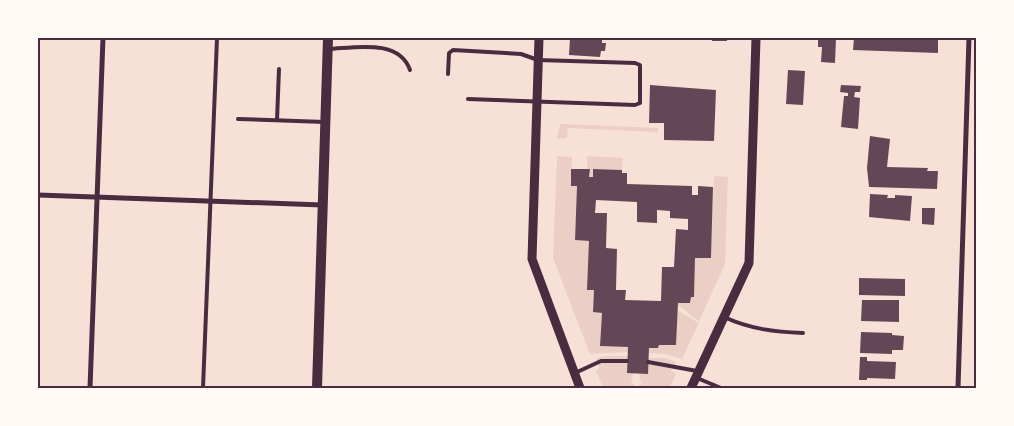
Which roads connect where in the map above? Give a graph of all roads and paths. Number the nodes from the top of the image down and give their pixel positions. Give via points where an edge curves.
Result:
1 (103, 38) edge
2 (217, 38) edge
3 (328, 38) edge
4 (539, 38) edge
5 (756, 38) edge
6 (969, 38) edge
7 (327, 49) junction
8 (538, 60) junction
9 (279, 69) dead end
10 (410, 70) dead end
11 (448, 74) dead end
12 (468, 99) dead end
13 (536, 103) junction
14 (238, 119) dead end
15 (277, 120) junction
16 (325, 122) junction
17 (38, 195) edge
18 (96, 197) junction
19 (209, 201) junction
20 (322, 205) junction
21 (724, 317) junction
22 (802, 333) dead end
23 (628, 361) dead end
24 (648, 362) dead end
25 (574, 373) junction
26 (698, 374) junction
27 (90, 388) edge
28 (203, 388) edge
29 (317, 388) edge
30 (580, 388) edge
31 (691, 388) edge
32 (721, 388) edge
33 (958, 388) edge

1 - 18 street
2 - 19 lane
3 - 7 main road
4 - 8 street
5 - 21 street via 749,263
6 - 33 street
7 - 10 lane via 382,48 398,52
7 - 16 main road
8 - 11 lane via 521,54 453,50 449,54
8 - 13 street
8 - 13 lane via 640,65 640,103
9 - 15 lane
12 - 13 lane
13 - 25 street via 532,259
14 - 15 lane
15 - 16 lane
16 - 20 main road
17 - 18 street
18 - 19 street
18 - 27 street
19 - 20 street
19 - 28 lane
20 - 29 main road
21 - 22 lane via 774,332
21 - 26 street
23 - 25 lane via 601,361
24 - 26 lane
25 - 30 street
26 - 31 street
26 - 32 lane

